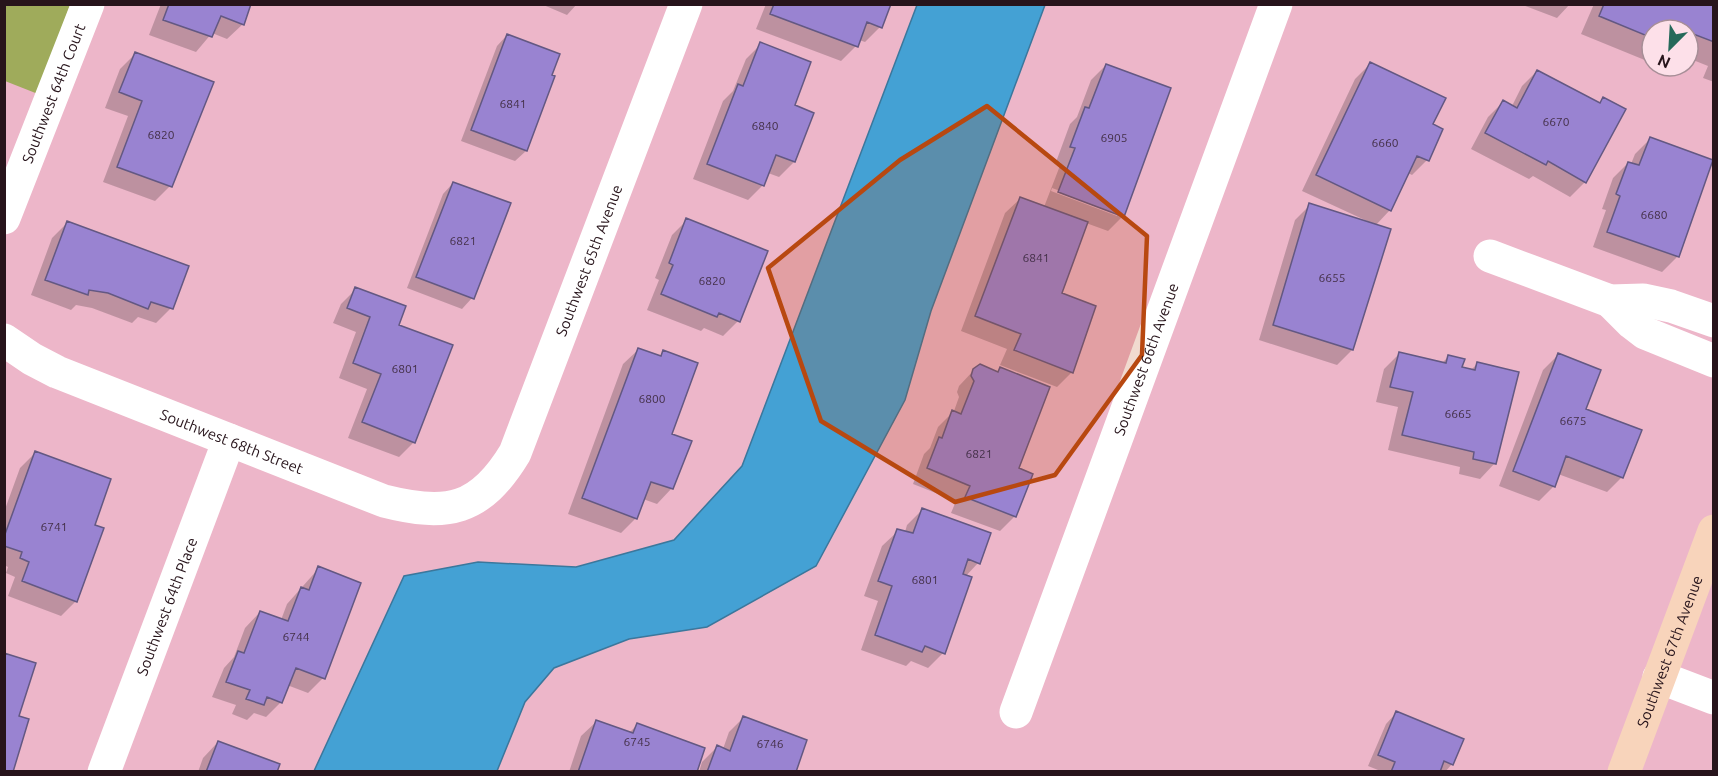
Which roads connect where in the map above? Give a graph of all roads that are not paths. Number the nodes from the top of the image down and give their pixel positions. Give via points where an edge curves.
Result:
1 (88, 4) edge
2 (686, 4) edge
3 (1276, 4) edge
4 (4, 218) edge
5 (1490, 256) dead end
6 (1610, 301) junction
7 (1713, 321) edge
8 (4, 340) edge
9 (1713, 361) edge
10 (229, 440) junction
11 (469, 501) joint
12 (1713, 531) edge
13 (1659, 677) junction
14 (1713, 698) edge
15 (1016, 712) dead end
16 (104, 771) edge
17 (1624, 771) edge

1 - 4 street, Southwest 64th Court
2 - 11 street, Southwest 65th Avenue via 515,453 491,485
3 - 15 street, Southwest 66th Avenue
5 - 6 street
6 - 7 street via 1643,300
6 - 9 street via 1645,333
8 - 10 street, Southwest 68th Street via 57,372
10 - 11 street, Southwest 68th Street via 384,501 431,509 452,508
10 - 16 street, Southwest 64th Place
12 - 13 main road, Southwest 67th Avenue
13 - 14 street
13 - 17 main road, Southwest 67th Avenue

